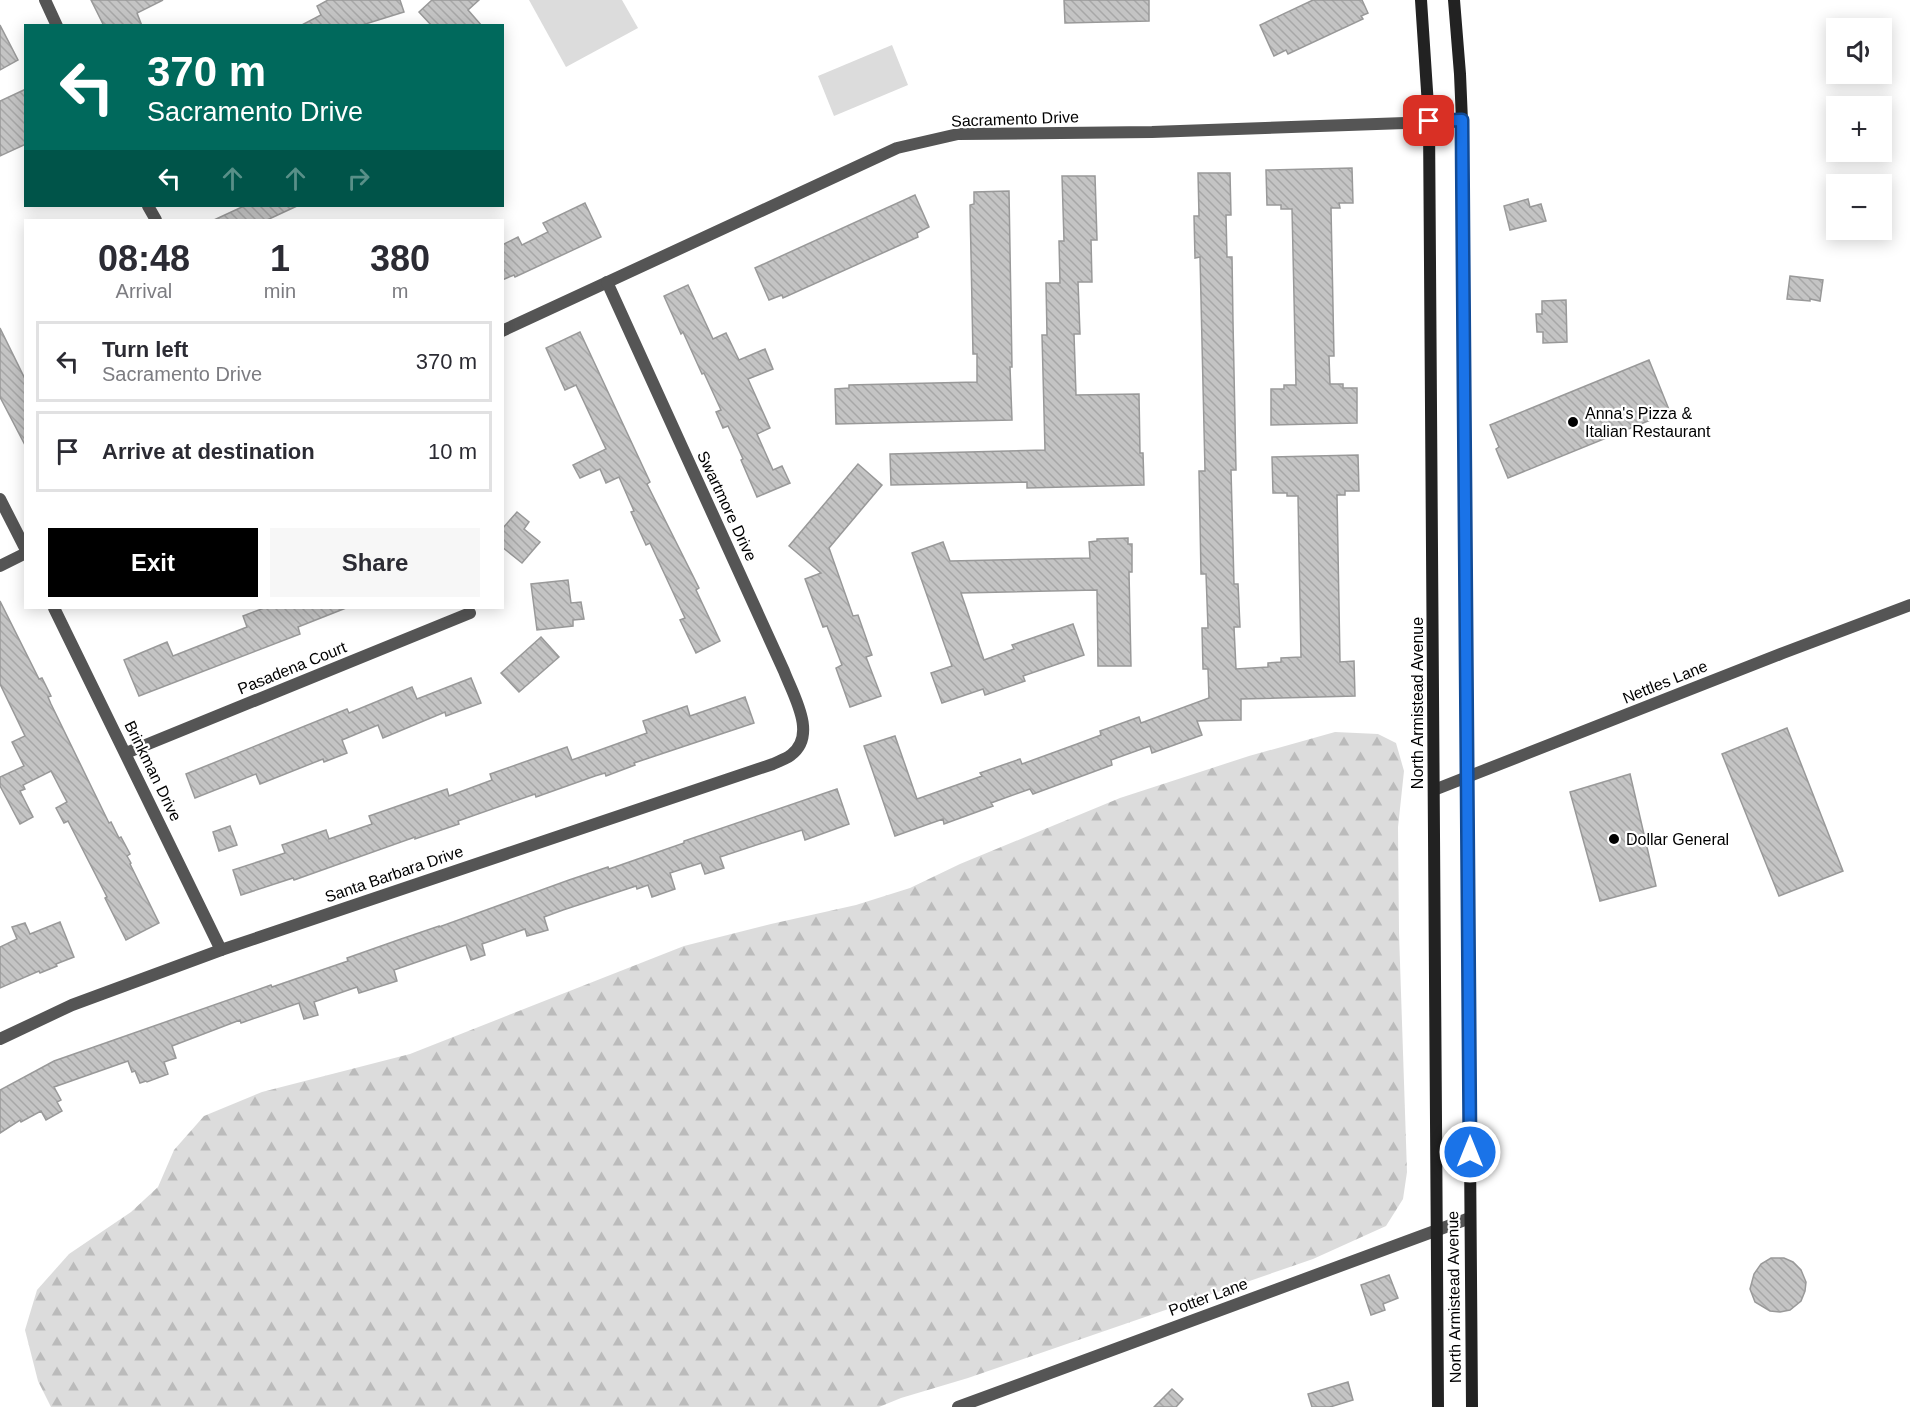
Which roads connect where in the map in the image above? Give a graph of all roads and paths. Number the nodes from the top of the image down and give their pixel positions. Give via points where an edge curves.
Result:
1 (45, 0) edge
2 (1421, 0) edge
3 (1454, 0) edge
4 (56, 24) edge
5 (1462, 120) junction
6 (1429, 121) junction
7 (607, 282) junction
8 (504, 330) edge
9 (0, 499) edge
10 (24, 547) edge
11 (24, 552) edge
12 (0, 566) edge
13 (1910, 605) edge
14 (54, 609) edge
15 (470, 613) dead end
16 (799, 747) joint
17 (126, 753) junction
18 (1468, 778) junction
19 (1434, 790) junction
20 (221, 950) junction
21 (0, 1039) edge
22 (1470, 1218) junction
23 (1437, 1230) junction
24 (958, 1407) edge
25 (1438, 1407) edge
26 (1472, 1407) edge

1 - 4 street
2 - 6 main road, North Armistead Avenue
3 - 5 main road, North Armistead Avenue
5 - 6 street, Sacramento Drive
5 - 18 main road, North Armistead Avenue
6 - 7 street, Sacramento Drive via 1152,132 958,134 897,148
6 - 19 main road, North Armistead Avenue
7 - 8 street, Sacramento Drive
7 - 16 street, Swartmore Drive via 784,671 803,727
9 - 10 street
11 - 12 street
13 - 18 street, Nettles Lane
14 - 17 street, Brinkman Drive
15 - 17 street, Pasadena Court
16 - 20 street, Santa Barbara Drive via 773,764
17 - 20 street, Brinkman Drive
18 - 19 street, Nettles Lane
18 - 22 main road, North Armistead Avenue
19 - 23 main road, North Armistead Avenue
20 - 21 street, Santa Barbara Drive via 72,1005
22 - 23 street, Potter Lane
22 - 26 main road, North Armistead Avenue
23 - 24 street, Potter Lane
23 - 25 main road, North Armistead Avenue

